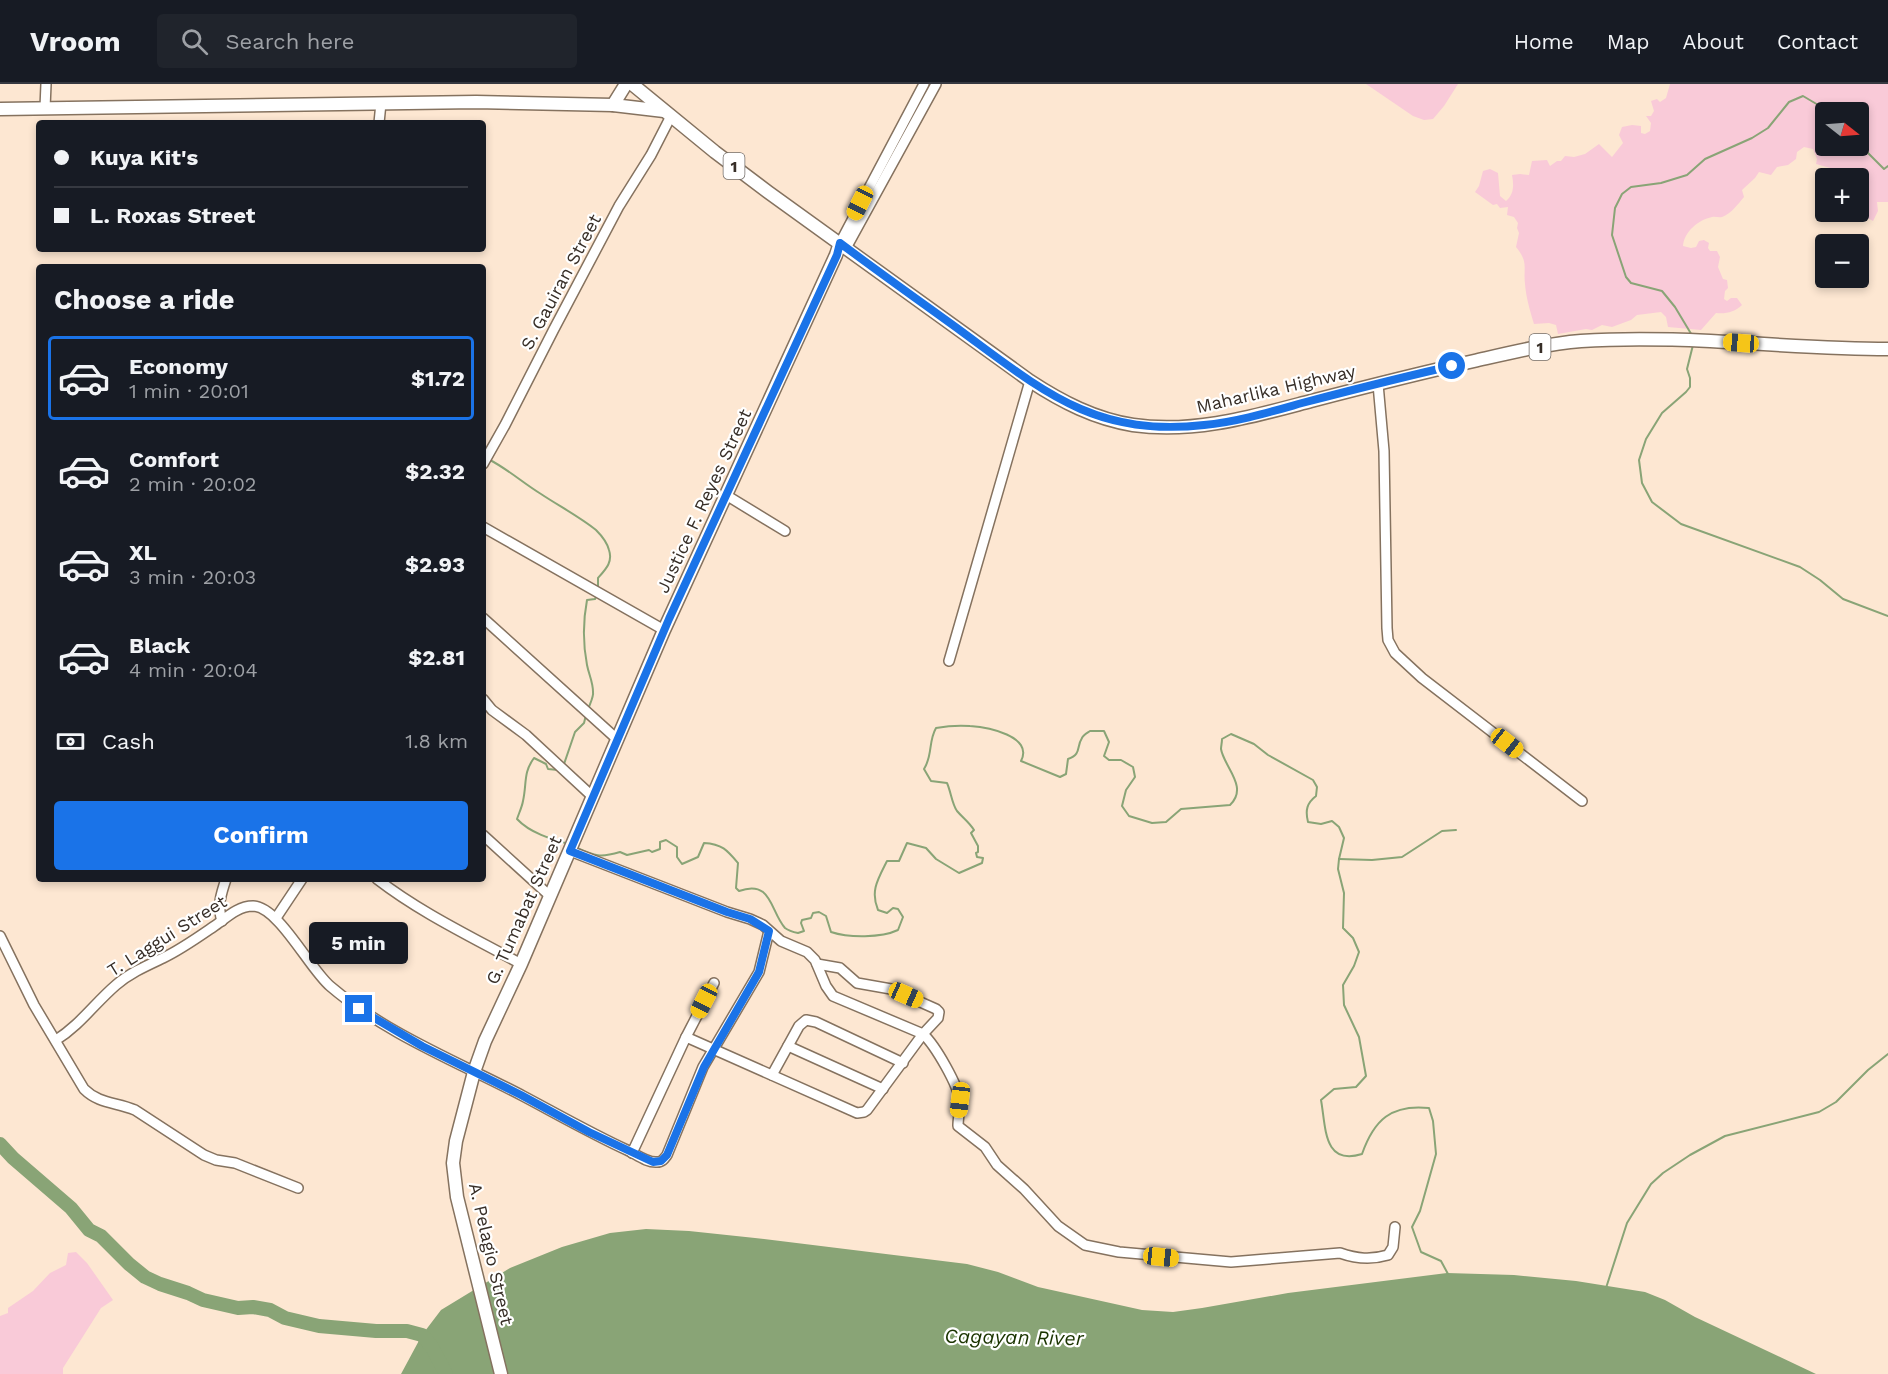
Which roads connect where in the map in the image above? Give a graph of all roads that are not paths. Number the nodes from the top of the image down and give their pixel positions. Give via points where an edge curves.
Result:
1 (46, 84) edge
2 (626, 84) edge
3 (632, 84) edge
4 (924, 84) edge
5 (936, 84) edge
6 (381, 103) junction
7 (613, 105) junction
8 (45, 108) junction
9 (0, 110) edge
10 (668, 114) junction
11 (380, 120) edge
12 (841, 249) junction
13 (1888, 349) edge
14 (1030, 381) junction
15 (1378, 384) junction
16 (486, 458) edge
17 (726, 495) junction
18 (486, 529) edge
19 (785, 531) dead end
20 (486, 621) edge
21 (664, 630) junction
22 (949, 661) dead end
23 (486, 703) edge
24 (618, 740) junction
25 (608, 763) joint
26 (593, 797) junction
27 (1582, 801) dead end
28 (486, 838) edge
29 (571, 847) junction
30 (225, 882) edge
31 (300, 882) edge
32 (381, 882) edge
33 (550, 896) junction
34 (276, 918) junction
35 (222, 921) junction
36 (769, 931) junction
37 (0, 936) edge
38 (521, 963) junction
39 (817, 964) junction
40 (714, 983) dead end
41 (923, 1034) junction
42 (686, 1036) junction
43 (56, 1040) junction
44 (788, 1046) junction
45 (714, 1049) junction
46 (903, 1062) junction
47 (474, 1072) junction
48 (772, 1075) junction
49 (883, 1089) junction
50 (632, 1153) junction
51 (298, 1188) dead end
52 (1395, 1227) dead end
53 (501, 1374) edge

1 - 8 street
2 - 7 main road
3 - 10 main road, Maharlika Highway / 1
4 - 12 street
5 - 12 street
6 - 7 main road
6 - 8 main road
6 - 11 street
7 - 10 main road
8 - 9 main road
10 - 12 main road, Maharlika Highway / 1
10 - 16 street, S. Gauiran Street via 651,155
12 - 14 main road, Maharlika Highway / 1
12 - 17 main road, Justice F. Reyes Street
13 - 15 main road, Maharlika Highway / 1 via 1663,339 1579,341
14 - 15 main road, Maharlika Highway / 1 via 1092,414 1159,427 1207,425
14 - 22 street
15 - 27 street via 1384,451 1387,628 1391,646 1422,678
17 - 19 street
17 - 21 main road, Justice F. Reyes Street
18 - 21 street
20 - 24 street
21 - 24 main road, Justice F. Reyes Street
23 - 26 street
24 - 25 main road, Justice F. Reyes Street
25 - 26 main road, G. Tumabat Street
26 - 29 main road, G. Tumabat Street
28 - 33 street
29 - 33 main road, G. Tumabat Street
29 - 36 street via 750,919
30 - 35 street via 219,902
31 - 34 street
32 - 38 street via 431,915
33 - 38 main road, G. Tumabat Street
34 - 35 street, T. Laggui Street via 252,906
34 - 47 street via 319,976 345,999
35 - 43 street, T. Laggui Street via 121,981
36 - 39 street via 786,945 807,952
36 - 45 street via 759,972
37 - 43 street
38 - 47 main road, G. Tumabat Street
39 - 41 street via 832,996
39 - 41 street via 840,968 857,983 891,989 936,1009 938,1018
40 - 42 street
41 - 46 street
41 - 52 street via 947,1068 960,1100 958,1126 985,1147 997,1165 1058,1226 1085,1245 1119,1252 1232,1262 1340,1253 1373,1259 1388,1255
42 - 45 street
42 - 50 street
43 - 51 street via 84,1089 96,1099 135,1110 210,1158 235,1163
44 - 46 street via 802,1022 811,1021
44 - 48 street
44 - 49 street
45 - 48 street
45 - 50 street via 665,1159 653,1162
46 - 49 street
47 - 50 street
47 - 53 main road, A. Pelagio Street via 453,1163 457,1197
48 - 49 street via 857,1113 867,1110

